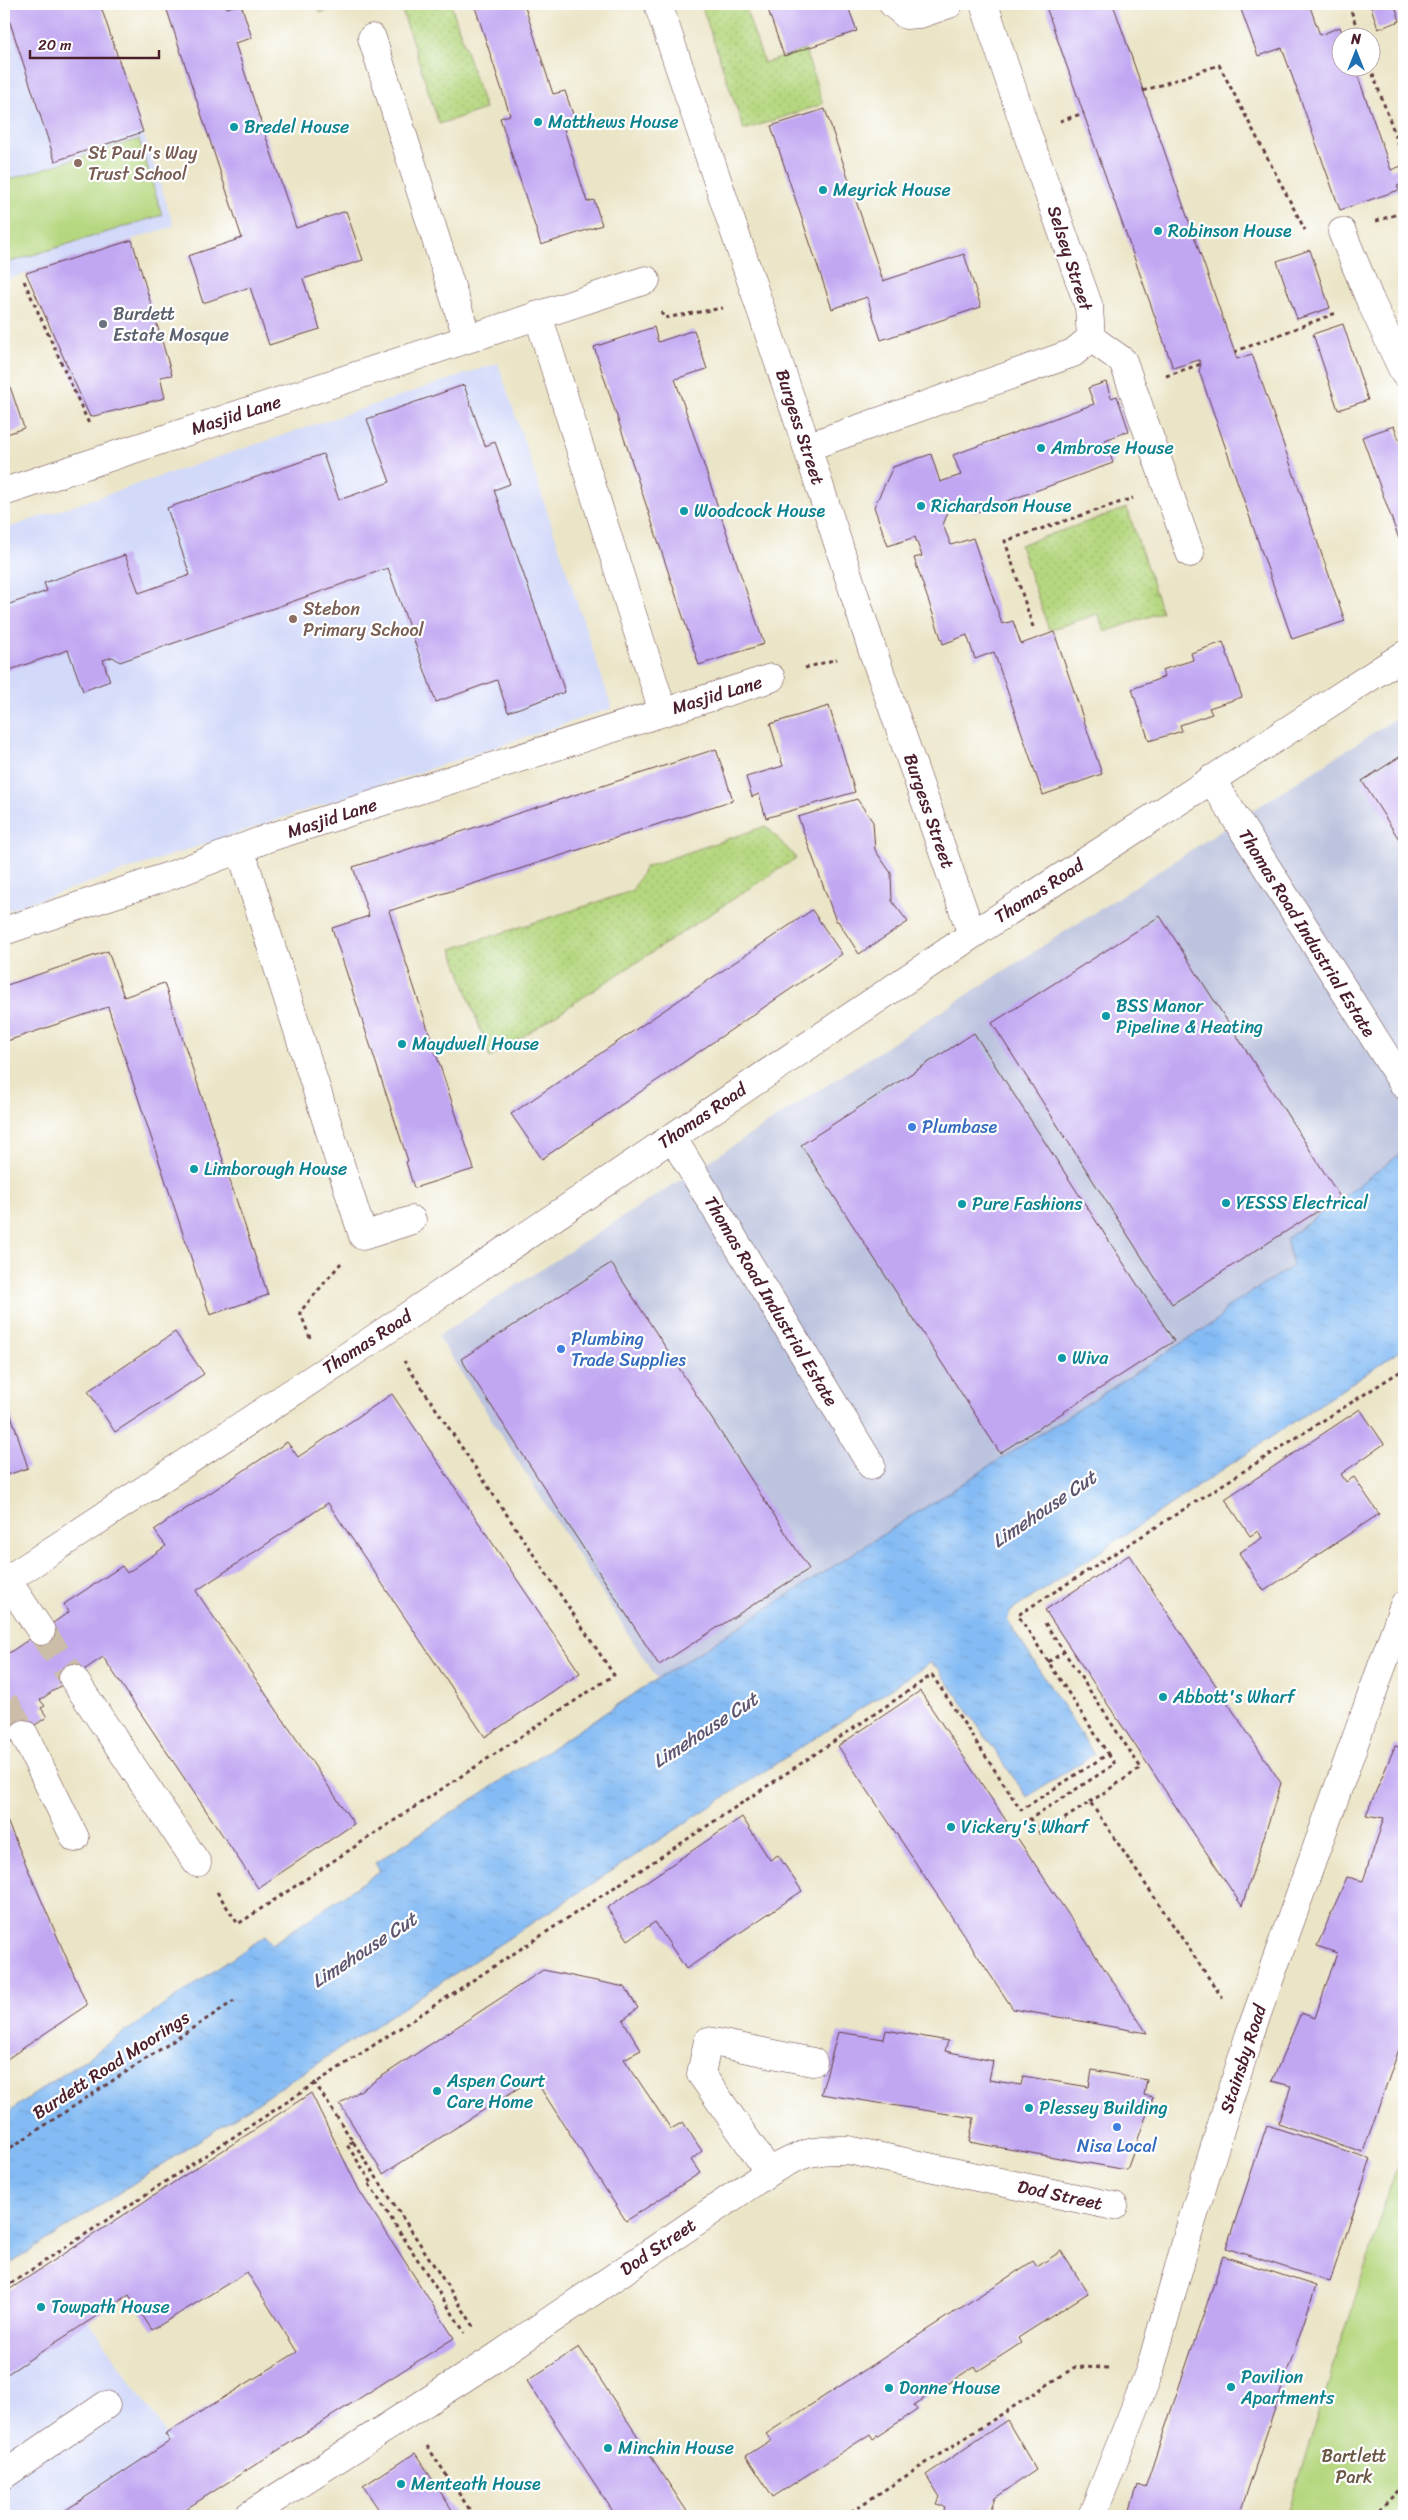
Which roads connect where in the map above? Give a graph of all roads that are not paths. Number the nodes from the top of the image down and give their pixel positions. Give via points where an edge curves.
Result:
1 (658, 4) edge
2 (893, 4) edge
3 (949, 4) edge
4 (984, 4) edge
5 (372, 38) dead end
6 (1342, 232) road end
7 (646, 280) road end
8 (538, 315) junction
9 (467, 337) junction
10 (1091, 338) junction
11 (1404, 373) edge
12 (807, 447) junction
13 (4, 492) edge
14 (1190, 553) dead end
15 (1404, 655) edge
16 (771, 678) road end
17 (663, 712) junction
18 (1211, 779) junction
19 (240, 848) junction
20 (4, 931) edge
21 (972, 935) junction
22 (1404, 1085) edge
23 (672, 1137) junction
24 (412, 1220) dead end
25 (871, 1465) dead end
26 (5, 1581) edge
27 (1404, 1605) edge
28 (41, 1631) tunnel mouth
29 (72, 1678) tunnel mouth
30 (24, 1734) tunnel mouth
31 (75, 1838) dead end
32 (196, 1863) road end
33 (813, 2062) dead end
34 (770, 2172) junction
35 (1114, 2206) dead end
36 (106, 2405) dead end
37 (4, 2475) edge
38 (248, 2516) edge
39 (1092, 2516) edge

1 - 12 street, Burgess Street
2 - 3 street via 906,15 920,14
4 - 10 street, Selsey Street via 1090,307
5 - 9 street
6 - 11 street
7 - 8 street, Masjid Lane
8 - 9 street, Masjid Lane
8 - 17 street, Masjid Lane
9 - 13 street, Masjid Lane
10 - 12 street via 1073,353
10 - 14 street via 1123,361
12 - 21 street, Burgess Street via 872,649
15 - 18 street, Thomas Road
16 - 17 street, Masjid Lane
17 - 19 street, Masjid Lane
18 - 21 street, Thomas Road
18 - 22 street, Thomas Road Industrial Estate
19 - 20 street, Masjid Lane via 172,876
19 - 24 street via 363,1236
21 - 23 street, Thomas Road
23 - 25 street, Thomas Road Industrial Estate
23 - 26 street, Thomas Road via 384,1332
26 - 28 street
27 - 39 street, Stainsby Road via 1249,2036 1150,2370
29 - 32 street
30 - 31 street
33 - 34 street via 708,2041 701,2074
34 - 35 street, Dod Street via 798,2155 820,2149 848,2150
34 - 38 street, Dod Street via 490,2361
36 - 37 street

